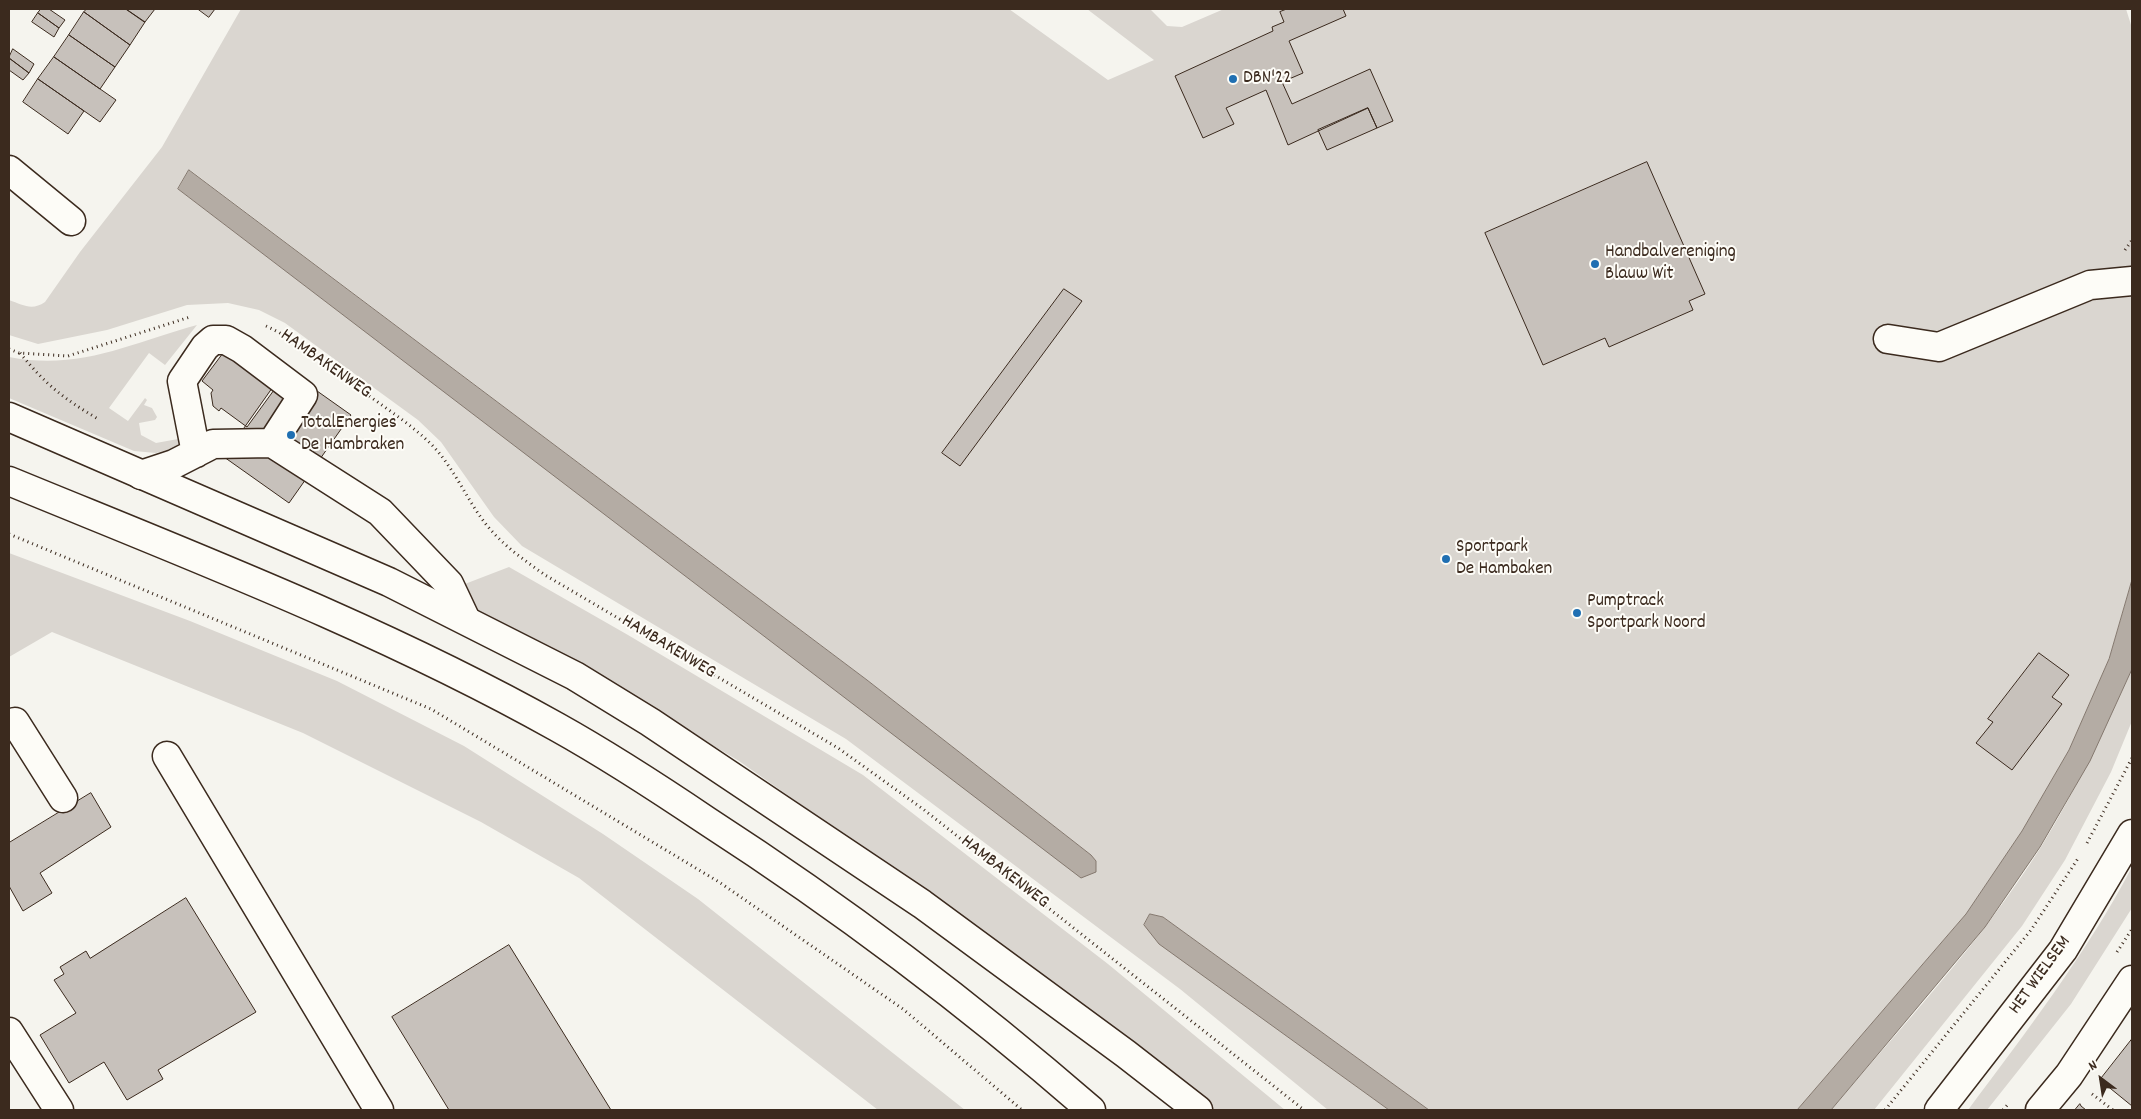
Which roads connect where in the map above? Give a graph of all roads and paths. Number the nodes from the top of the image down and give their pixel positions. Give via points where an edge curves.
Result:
1 (9, 170) edge
2 (71, 221) dead end
3 (2132, 280) edge
4 (198, 316) dead end
5 (260, 323) dead end
6 (1888, 339) dead end
7 (9, 349) edge
8 (20, 353) junction
9 (9, 417) edge
10 (104, 423) dead end
11 (272, 443) junction
12 (196, 453) junction
13 (141, 475) junction
14 (9, 481) edge
15 (9, 534) edge
16 (466, 620) junction
17 (9, 726) edge
18 (167, 756) dead end
19 (2132, 758) edge
20 (63, 798) dead end
21 (2132, 834) edge
22 (2132, 980) edge
23 (9, 1032) edge
24 (2109, 1107) dead end
25 (60, 1110) edge
26 (379, 1110) edge
27 (1022, 1110) edge
28 (1091, 1110) edge
29 (1198, 1110) edge
30 (1304, 1110) edge
31 (1885, 1110) edge
32 (1939, 1110) edge
33 (2040, 1110) edge
34 (2113, 1110) edge

1 - 2 main road
3 - 6 main road via 2090,285 1939,347
4 - 8 path via 68,356
5 - 30 path, HAMBAKENWEG via 327,365 410,426 432,446 486,524 516,554 545,575 838,748 923,810
7 - 8 path
8 - 10 path via 40,378 64,399
9 - 13 main road
11 - 12 main road via 213,444
11 - 12 main road via 303,395 242,349 226,340 213,340 182,381
11 - 16 main road via 380,512 449,584
12 - 13 main road
13 - 16 main road via 388,582
14 - 28 main road via 304,602 453,672 557,727 643,778 889,946 1003,1034
15 - 27 path via 431,709 719,882 903,1008
16 - 29 main road via 574,676 633,712 914,898
17 - 20 main road via 15,722
18 - 26 main road
19 - 31 path via 2083,852 2031,930
21 - 32 main road, HET WIELSEM via 2063,950
22 - 33 main road via 2069,1075
23 - 25 main road
24 - 34 path

